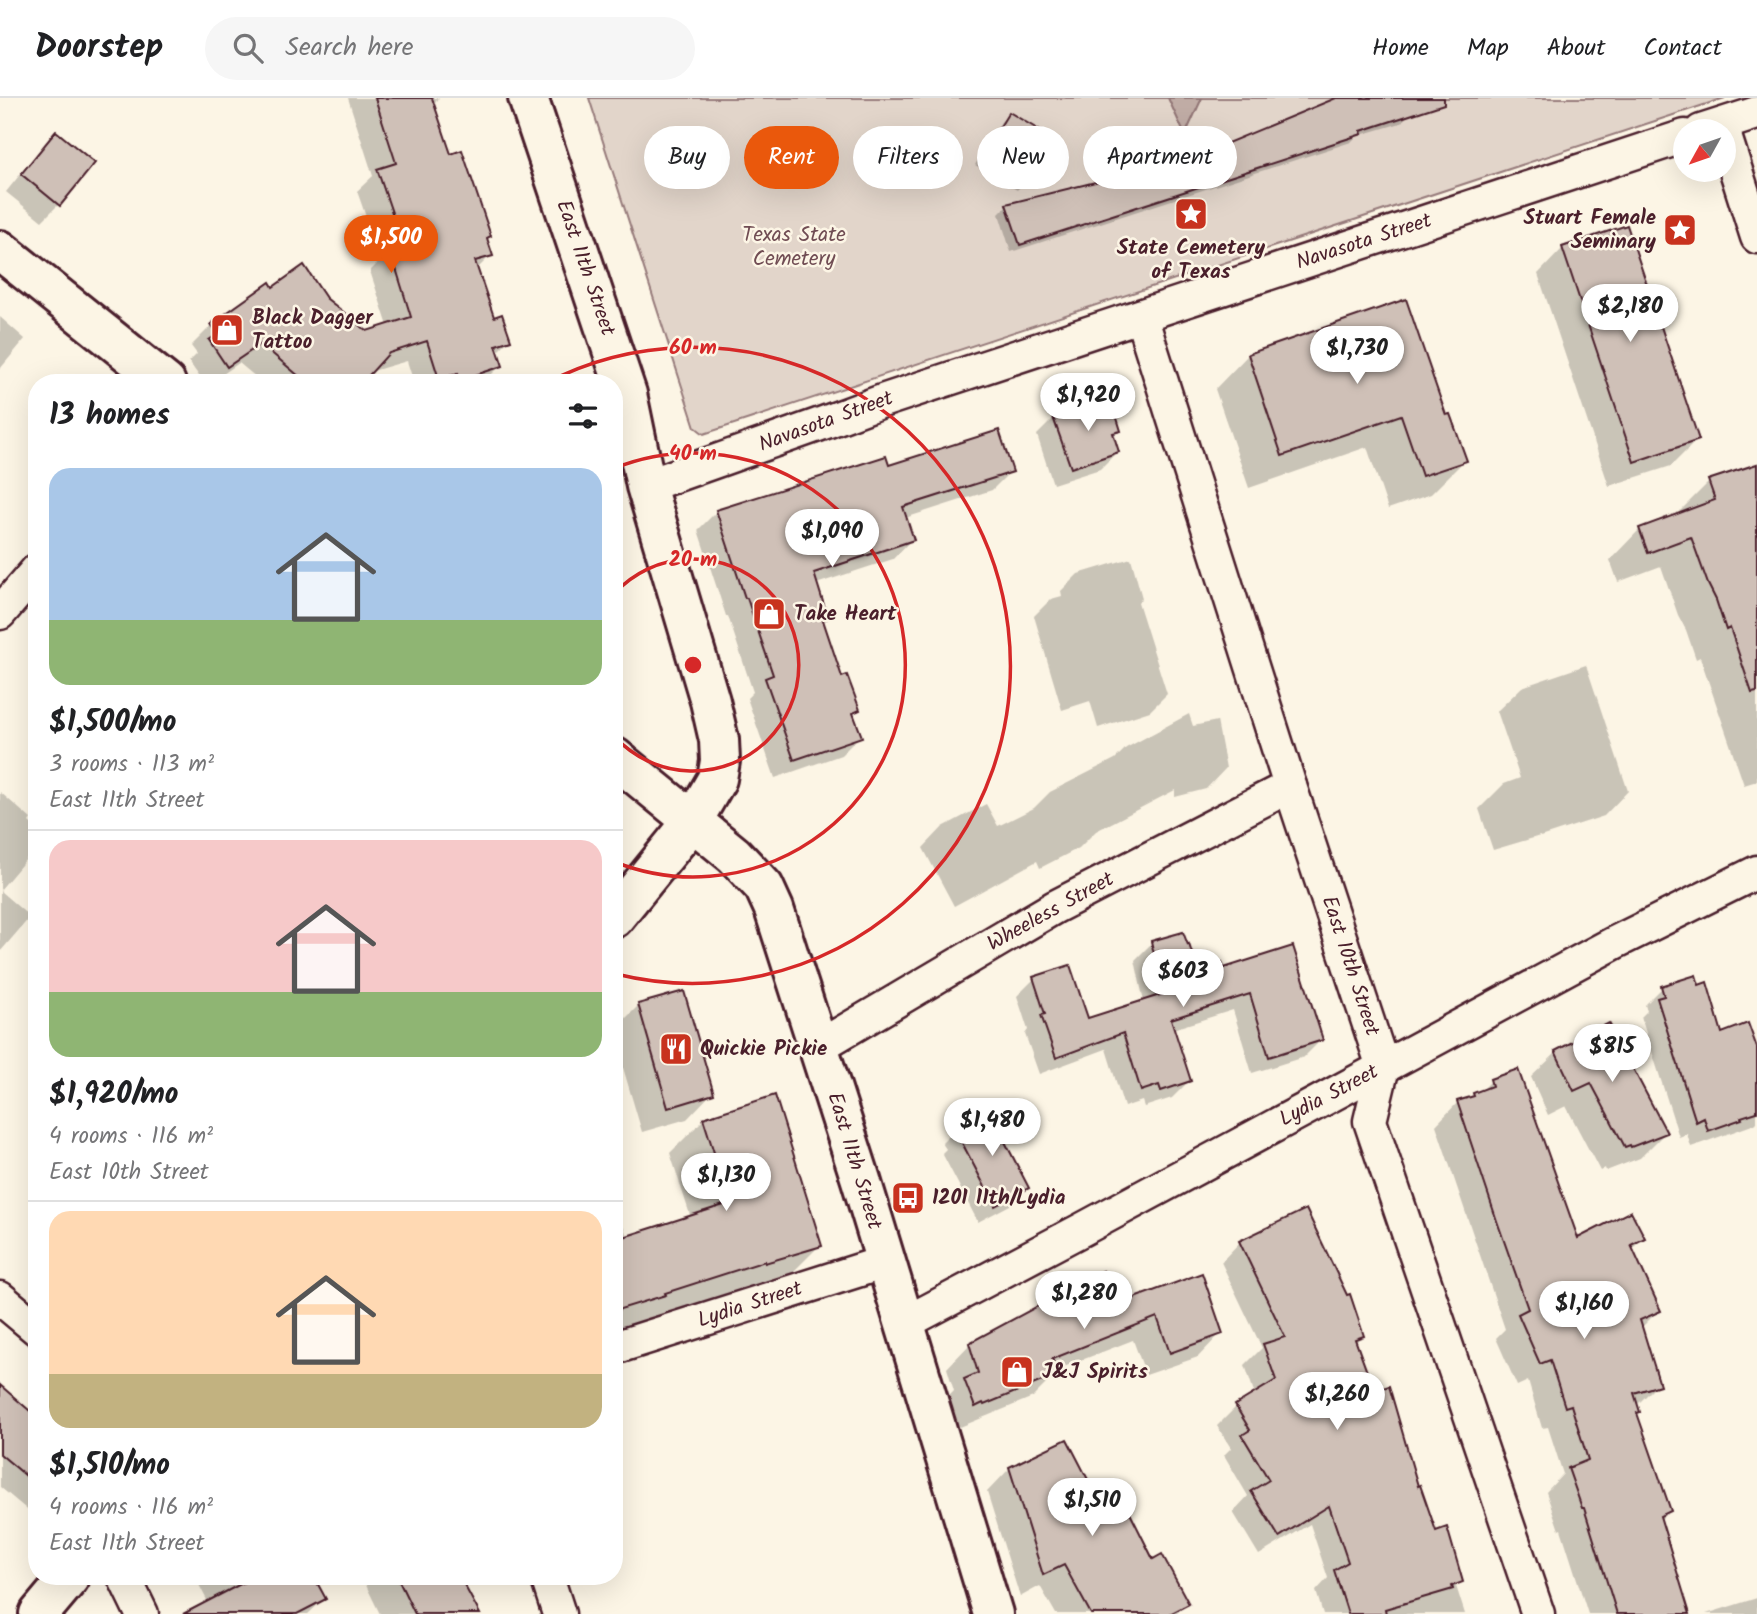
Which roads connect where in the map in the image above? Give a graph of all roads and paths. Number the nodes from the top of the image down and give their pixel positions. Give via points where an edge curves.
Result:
1 (527, 98) edge
2 (1757, 113) edge
3 (1736, 122) edge
4 (1673, 140) edge
5 (1736, 181) edge
6 (1757, 237) edge
7 (0, 250) edge
8 (1141, 316) junction
9 (155, 374) edge
10 (620, 374) edge
11 (623, 382) edge
12 (646, 486) junction
13 (28, 580) edge
14 (0, 613) edge
15 (623, 764) edge
16 (1290, 786) junction
17 (692, 822) junction
18 (1757, 872) edge
19 (623, 907) edge
20 (818, 1048) junction
21 (1383, 1067) junction
22 (885, 1262) junction
23 (0, 1298) edge
24 (28, 1321) edge
25 (903, 1324) junction
26 (623, 1345) edge
27 (63, 1585) edge
28 (128, 1585) edge
29 (550, 1585) edge
30 (39, 1614) edge
31 (142, 1614) edge
32 (559, 1614) edge
33 (993, 1614) edge
34 (1538, 1614) edge

1 - 10 street, East 11th Street
2 - 3 street
4 - 8 street, Navasota Street
5 - 6 street
7 - 9 street
8 - 12 street, Navasota Street via 885,400
8 - 16 street, East 10th Street
11 - 12 street, East 11th Street
12 - 17 street, East 11th Street via 719,740 718,779
13 - 14 street
15 - 17 street
16 - 20 street, Wheeless Street via 1055,907
16 - 21 street, East 10th Street
17 - 19 street
17 - 20 street, East 11th Street via 734,855 764,887
18 - 21 street, Lydia Street
20 - 22 street, East 11th Street
21 - 25 street, Lydia Street
21 - 34 street via 1370,1121
22 - 25 street, East 11th Street
22 - 26 street, Lydia Street
23 - 24 street
25 - 33 street, East 11th Street
27 - 30 street
28 - 31 street
29 - 32 street

